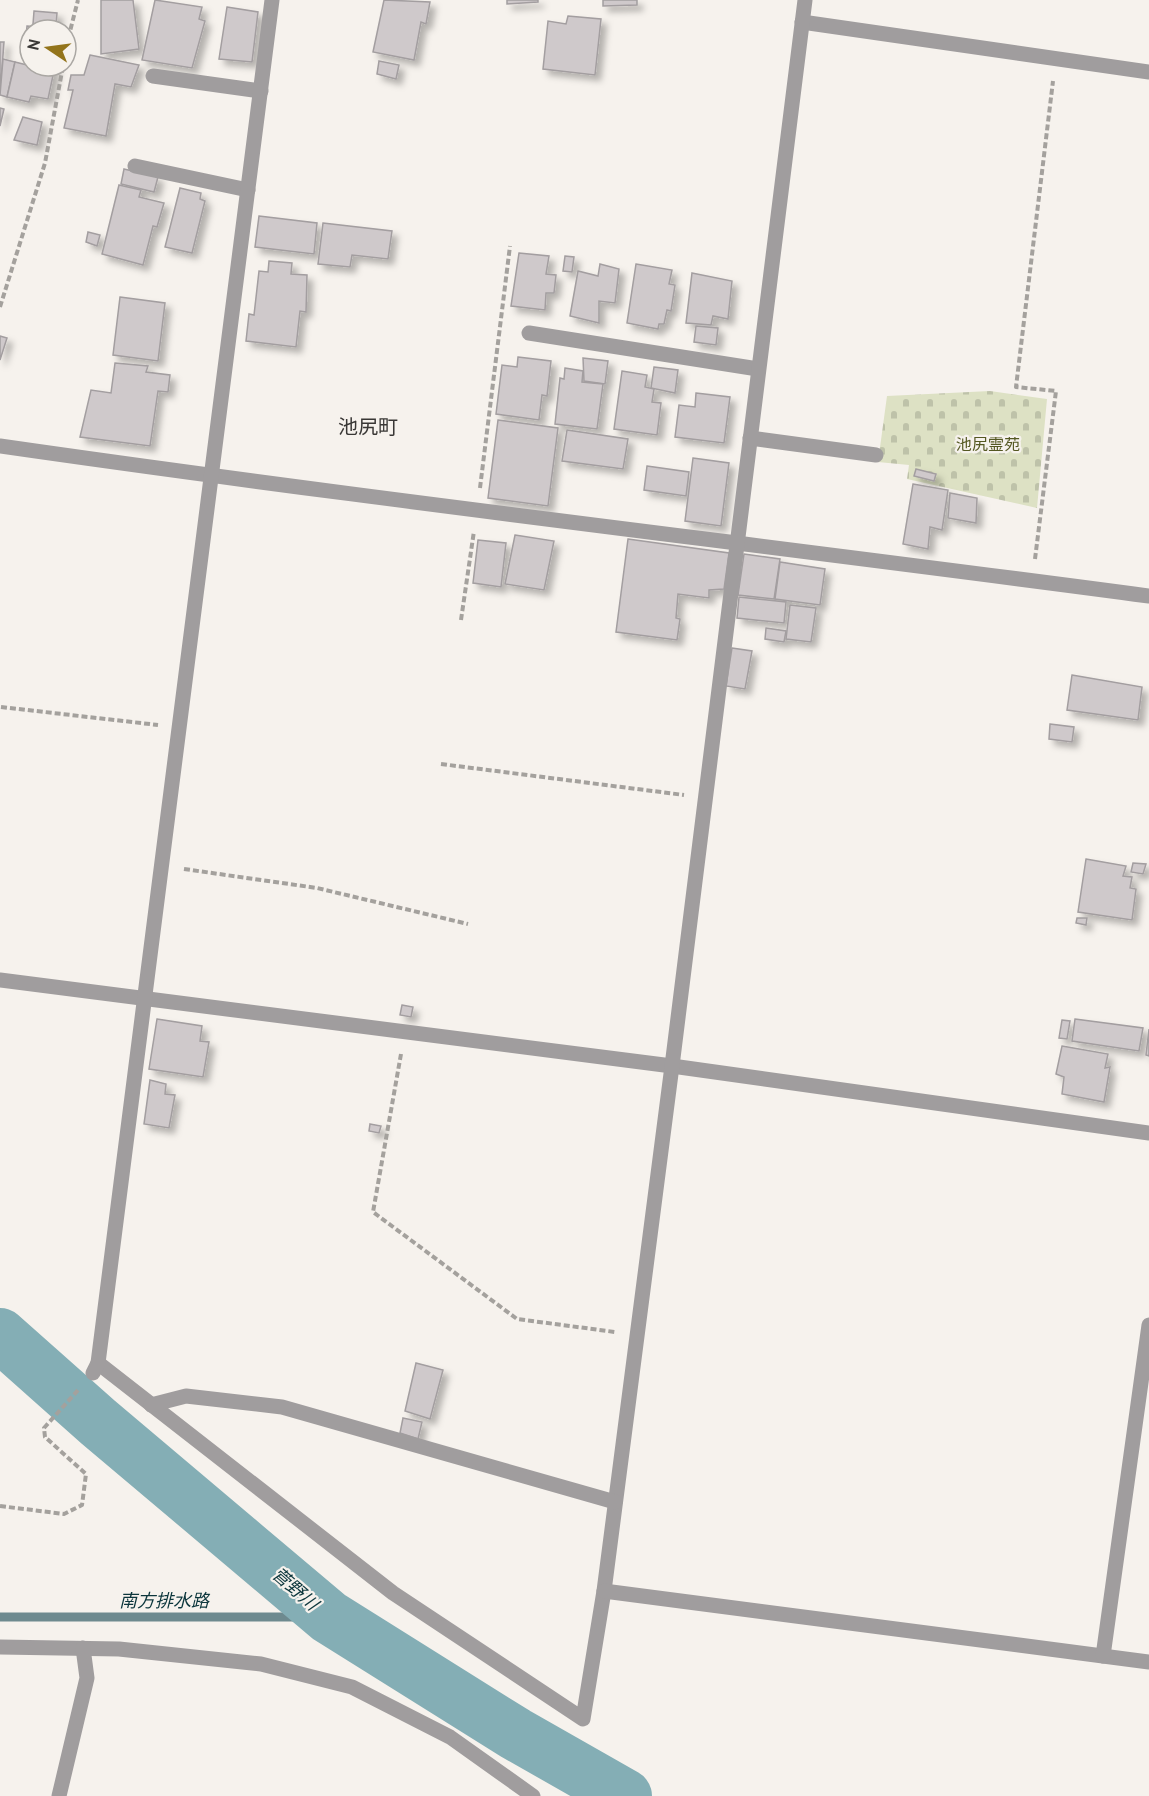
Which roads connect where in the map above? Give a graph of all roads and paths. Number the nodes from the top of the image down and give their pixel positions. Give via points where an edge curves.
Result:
1 (78, 0) edge
2 (272, 0) edge
3 (805, 0) edge
4 (73, 18) edge
5 (802, 22) junction
6 (1055, 59) junction
7 (1149, 72) edge
8 (153, 76) dead end
9 (61, 78) edge
10 (261, 91) junction
11 (135, 166) dead end
12 (249, 190) junction
13 (510, 246) dead end
14 (0, 307) edge
15 (529, 333) dead end
16 (759, 369) junction
17 (750, 438) junction
18 (0, 446) edge
19 (876, 455) dead end
20 (212, 477) junction
21 (477, 509) junction
22 (737, 541) junction
23 (1032, 580) junction
24 (1149, 596) edge
25 (461, 620) dead end
26 (1, 706) edge
27 (180, 728) junction
28 (441, 764) dead end
29 (705, 798) junction
30 (162, 866) junction
31 (468, 924) dead end
32 (0, 980) edge
33 (145, 998) junction
34 (405, 1032) junction
35 (672, 1066) junction
36 (1149, 1133) edge
37 (1149, 1324) edge
38 (637, 1335) junction
39 (96, 1368) junction
40 (151, 1405) junction
41 (615, 1502) junction
42 (0, 1506) edge
43 (604, 1591) junction
44 (0, 1647) edge
45 (83, 1648) junction
46 (1103, 1656) junction
47 (1149, 1662) edge
48 (59, 1796) edge
49 (533, 1796) edge

1 - 4 path
2 - 10 street
3 - 5 street
5 - 6 street
5 - 16 street
6 - 7 street
6 - 23 path via 1016,387 1056,392
8 - 10 street
9 - 14 path via 45,163
10 - 12 street
11 - 12 street
12 - 20 street
13 - 21 path
15 - 16 street
16 - 17 street
17 - 19 street
17 - 22 street
18 - 20 street
20 - 21 street
20 - 27 street
21 - 22 street
21 - 25 path
22 - 23 street
22 - 29 street
23 - 24 street
26 - 27 path
27 - 30 street
28 - 29 path
29 - 35 street
30 - 31 path via 317,888
30 - 33 street
32 - 33 street
33 - 34 street
33 - 39 street
34 - 35 street
34 - 38 path via 373,1212 517,1319
35 - 36 street
35 - 38 street
37 - 46 street
38 - 41 street
39 - 40 street
39 - 42 path via 44,1428 45,1437 86,1474 82,1505 64,1514
40 - 41 street via 186,1396 282,1407
40 - 43 street via 393,1593 584,1719
41 - 43 street
43 - 46 street
44 - 45 street
45 - 48 street via 87,1678
45 - 49 street via 261,1664 352,1687 450,1737
46 - 47 street

